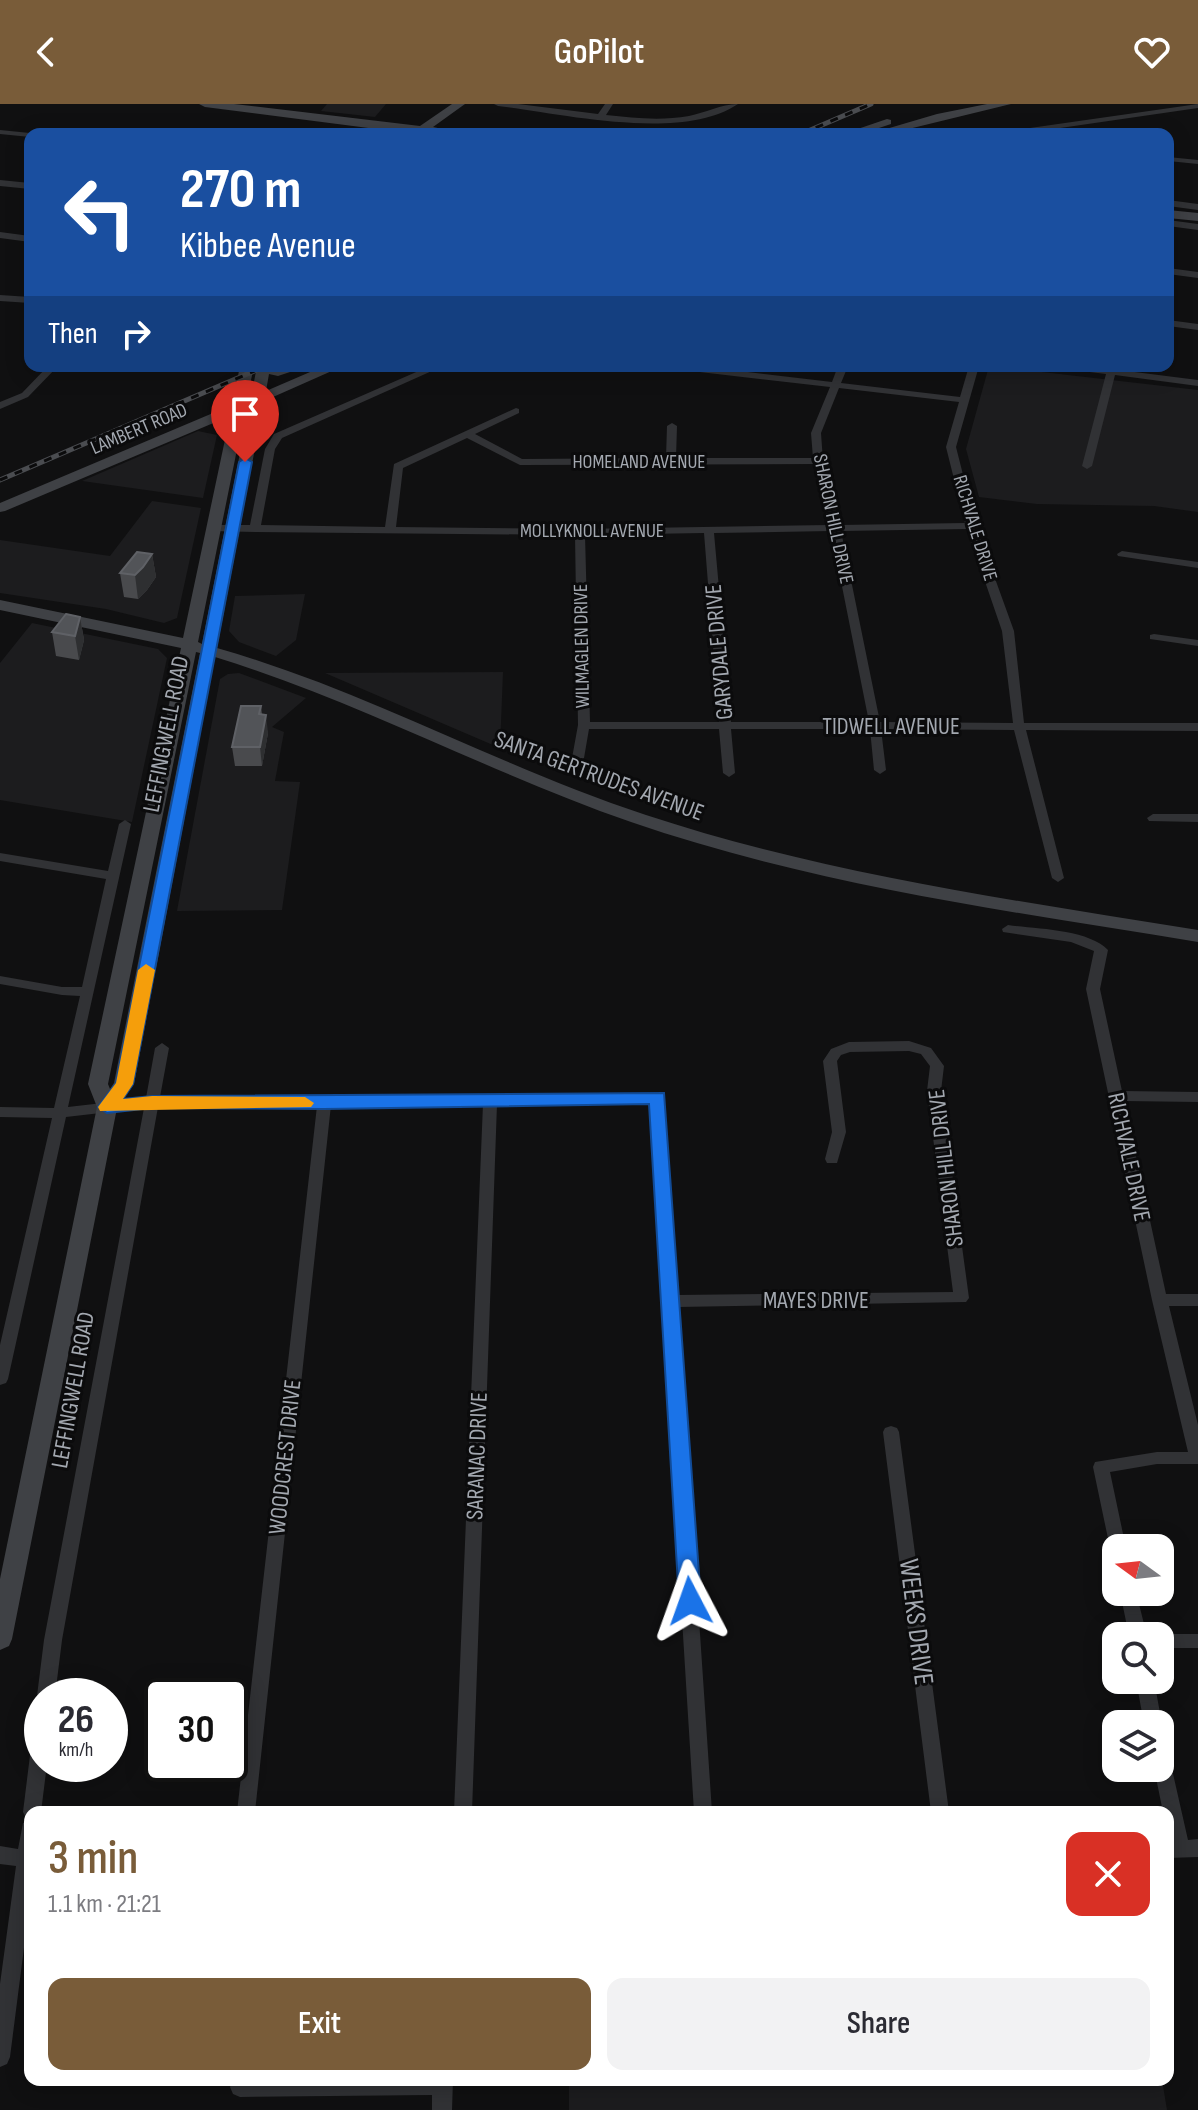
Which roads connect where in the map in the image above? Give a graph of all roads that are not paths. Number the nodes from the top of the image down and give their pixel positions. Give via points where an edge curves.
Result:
1 (205, 104) edge
2 (459, 104) edge
3 (475, 104) edge
4 (498, 104) edge
5 (609, 104) edge
6 (734, 104) edge
7 (965, 104) edge
8 (1005, 104) edge
9 (1130, 104) edge
10 (1198, 106) edge
11 (1141, 113) junction
12 (600, 117) junction
13 (395, 128) edge
14 (432, 128) edge
15 (434, 128) edge
16 (872, 128) edge
17 (897, 128) edge
18 (1058, 128) edge
19 (0, 132) edge
20 (24, 134) edge
21 (1174, 160) edge
22 (1198, 162) edge
23 (0, 183) edge
24 (24, 185) edge
25 (1174, 204) edge
26 (1198, 207) edge
27 (1174, 215) edge
28 (1198, 217) edge
29 (1174, 224) edge
30 (1198, 227) edge
31 (0, 235) edge
32 (24, 238) edge
33 (1174, 272) edge
34 (1198, 275) edge
35 (0, 298) edge
36 (24, 300) edge
37 (1174, 324) edge
38 (1198, 327) edge
39 (47, 372) edge
40 (246, 372) edge
41 (263, 372) edge
42 (297, 372) edge
43 (319, 372) edge
44 (424, 372) edge
45 (725, 372) edge
46 (841, 372) edge
47 (972, 372) edge
48 (1111, 372) joint
49 (1198, 383) edge
50 (836, 385) junction
51 (259, 393) junction
52 (963, 400) junction
53 (239, 402) junction
54 (0, 406) edge
55 (516, 411) dead end
56 (672, 426) dead end
57 (467, 434) junction
58 (160, 442) junction
59 (229, 448) junction
60 (671, 461) junction
61 (818, 461) junction
62 (1087, 466) dead end
63 (0, 500) edge
64 (0, 508) edge
65 (971, 526) junction
66 (212, 528) junction
67 (233, 528) junction
68 (255, 529) junction
69 (390, 529) junction
70 (836, 530) junction
71 (580, 532) junction
72 (709, 532) junction
73 (1122, 554) dead end
74 (1198, 565) edge
75 (0, 605) edge
76 (1154, 637) dead end
77 (1198, 643) edge
78 (188, 644) junction
79 (209, 649) junction
80 (288, 676) junction
81 (201, 688) junction
82 (584, 725) junction
83 (875, 725) junction
84 (1019, 726) junction
85 (725, 727) junction
86 (1198, 727) edge
87 (578, 758) dead end
88 (880, 770) dead end
89 (729, 773) dead end
90 (1153, 818) dead end
91 (1198, 818) edge
92 (125, 824) dead end
93 (0, 857) edge
94 (113, 876) junction
95 (1058, 878) dead end
96 (1008, 929) dead end
97 (1198, 936) edge
98 (0, 980) edge
99 (87, 992) junction
100 (162, 1048) dead end
101 (1115, 1096) junction
102 (1198, 1097) edge
103 (490, 1101) junction
104 (152, 1102) junction
105 (324, 1103) junction
106 (107, 1107) junction
107 (0, 1112) edge
108 (60, 1113) junction
109 (832, 1159) dead end
110 (961, 1298) joint
111 (1160, 1300) junction
112 (1198, 1300) edge
113 (671, 1301) junction
114 (0, 1379) edge
115 (891, 1432) dead end
116 (1198, 1458) edge
117 (1115, 1534) edge
118 (0, 1639) edge
119 (1174, 1641) edge
120 (1198, 1641) edge
121 (48, 1678) edge
122 (36, 1782) edge
123 (1166, 1782) edge
124 (33, 1806) edge
125 (247, 1806) edge
126 (463, 1806) edge
127 (703, 1806) edge
128 (939, 1806) edge
129 (1172, 1806) edge
130 (1174, 1815) edge
131 (1182, 1849) edge
132 (0, 1855) edge
133 (24, 1859) edge
134 (24, 1888) edge
135 (0, 2057) edge
136 (281, 2086) edge
137 (443, 2086) edge
138 (240, 2087) dead end
139 (442, 2110) edge

1 - 13 main road
2 - 14 main road
3 - 15 main road
4 - 12 street
5 - 12 street
6 - 12 street via 670,122
7 - 16 main road
8 - 17 main road
9 - 11 street
10 - 11 street
11 - 18 street
19 - 20 street
21 - 22 street
23 - 24 street
25 - 26 street
27 - 28 main road
29 - 30 street
31 - 32 street
33 - 34 street
35 - 36 street
37 - 38 street
39 - 54 street via 25,395
40 - 53 main road, LEFFINGWELL ROAD
41 - 51 main road, LEFFINGWELL ROAD
42 - 51 main road, LAMBERT ROAD
43 - 51 main road, LAMBERT ROAD
44 - 68 street via 278,436 270,449
45 - 50 street
46 - 50 street, SHARON HILL DRIVE
47 - 52 street, RICHVALE DRIVE
48 - 49 street
48 - 62 street
50 - 52 street
50 - 61 street, SHARON HILL DRIVE via 816,433
51 - 53 main road, LAMBERT ROAD
51 - 67 main road, LEFFINGWELL ROAD
52 - 65 street, RICHVALE DRIVE via 951,447
53 - 58 main road, LAMBERT ROAD
53 - 59 main road, LEFFINGWELL ROAD
53 - 63 main road, LAMBERT ROAD
55 - 57 street
56 - 60 street
57 - 60 street, HOMELAND AVENUE via 520,462
57 - 69 street via 398,466
58 - 59 main road via 214,426 225,431
58 - 64 main road, LAMBERT ROAD
59 - 66 main road, LEFFINGWELL ROAD
60 - 61 street, HOMELAND AVENUE
61 - 70 street, SHARON HILL DRIVE
65 - 70 street, MOLLYKNOLL AVENUE
65 - 84 street, RICHVALE DRIVE via 1008,631
66 - 67 street, MOLLYKNOLL AVENUE
66 - 78 main road, LEFFINGWELL ROAD
67 - 68 street, MOLLYKNOLL AVENUE
67 - 79 main road, LEFFINGWELL ROAD
68 - 69 street, MOLLYKNOLL AVENUE
69 - 71 street, MOLLYKNOLL AVENUE
70 - 72 street, MOLLYKNOLL AVENUE
70 - 83 street, SHARON HILL DRIVE
71 - 72 street, MOLLYKNOLL AVENUE
71 - 82 street, WILMAGLEN DRIVE
72 - 85 street, GARYDALE DRIVE
73 - 74 street
75 - 78 main road, SANTA GERTRUDES AVENUE
76 - 77 street
78 - 79 main road, SANTA GERTRUDES AVENUE
78 - 106 main road, LEFFINGWELL ROAD via 98,1084
79 - 80 main road, SANTA GERTRUDES AVENUE
79 - 81 main road, LEFFINGWELL ROAD
80 - 81 main road via 231,668 212,674
80 - 97 main road, SANTA GERTRUDES AVENUE via 524,777 710,842 923,891
81 - 106 main road, LEFFINGWELL ROAD via 124,1084
82 - 85 street, TIDWELL AVENUE
82 - 87 street, WILMAGLEN DRIVE
83 - 84 street, TIDWELL AVENUE
83 - 85 street, TIDWELL AVENUE
83 - 88 street, SHARON HILL DRIVE
84 - 86 street, TIDWELL AVENUE
84 - 95 street, RICHVALE DRIVE
85 - 89 street, GARYDALE DRIVE
90 - 91 street
92 - 94 street, LEFFINGWELL ROAD
93 - 94 street
94 - 99 street, LEFFINGWELL ROAD
96 - 101 street, RICHVALE DRIVE via 1083,941 1101,950 1093,989
98 - 99 street
99 - 108 street, LEFFINGWELL ROAD
100 - 104 street, LEFFINGWELL ROAD
101 - 102 street
101 - 111 street, RICHVALE DRIVE
103 - 105 street
103 - 113 street via 657,1098
103 - 126 street, SARANAC DRIVE
104 - 105 street
104 - 106 street
104 - 121 street, LEFFINGWELL ROAD
105 - 125 street, WOODCREST DRIVE
106 - 108 street
106 - 118 main road, LEFFINGWELL ROAD
107 - 108 street
108 - 114 street, LEFFINGWELL ROAD
109 - 110 street, SHARON HILL DRIVE via 839,1132 830,1061 836,1052 894,1046 926,1051 937,1066 934,1091
110 - 113 street, MAYES DRIVE
111 - 112 street
111 - 116 street, RICHVALE DRIVE
113 - 127 street
115 - 128 street, WEEKS DRIVE
116 - 117 street via 1101,1467
119 - 120 street
122 - 124 street
123 - 129 street
130 - 131 street
132 - 133 street
134 - 135 street
136 - 138 street
137 - 139 street

